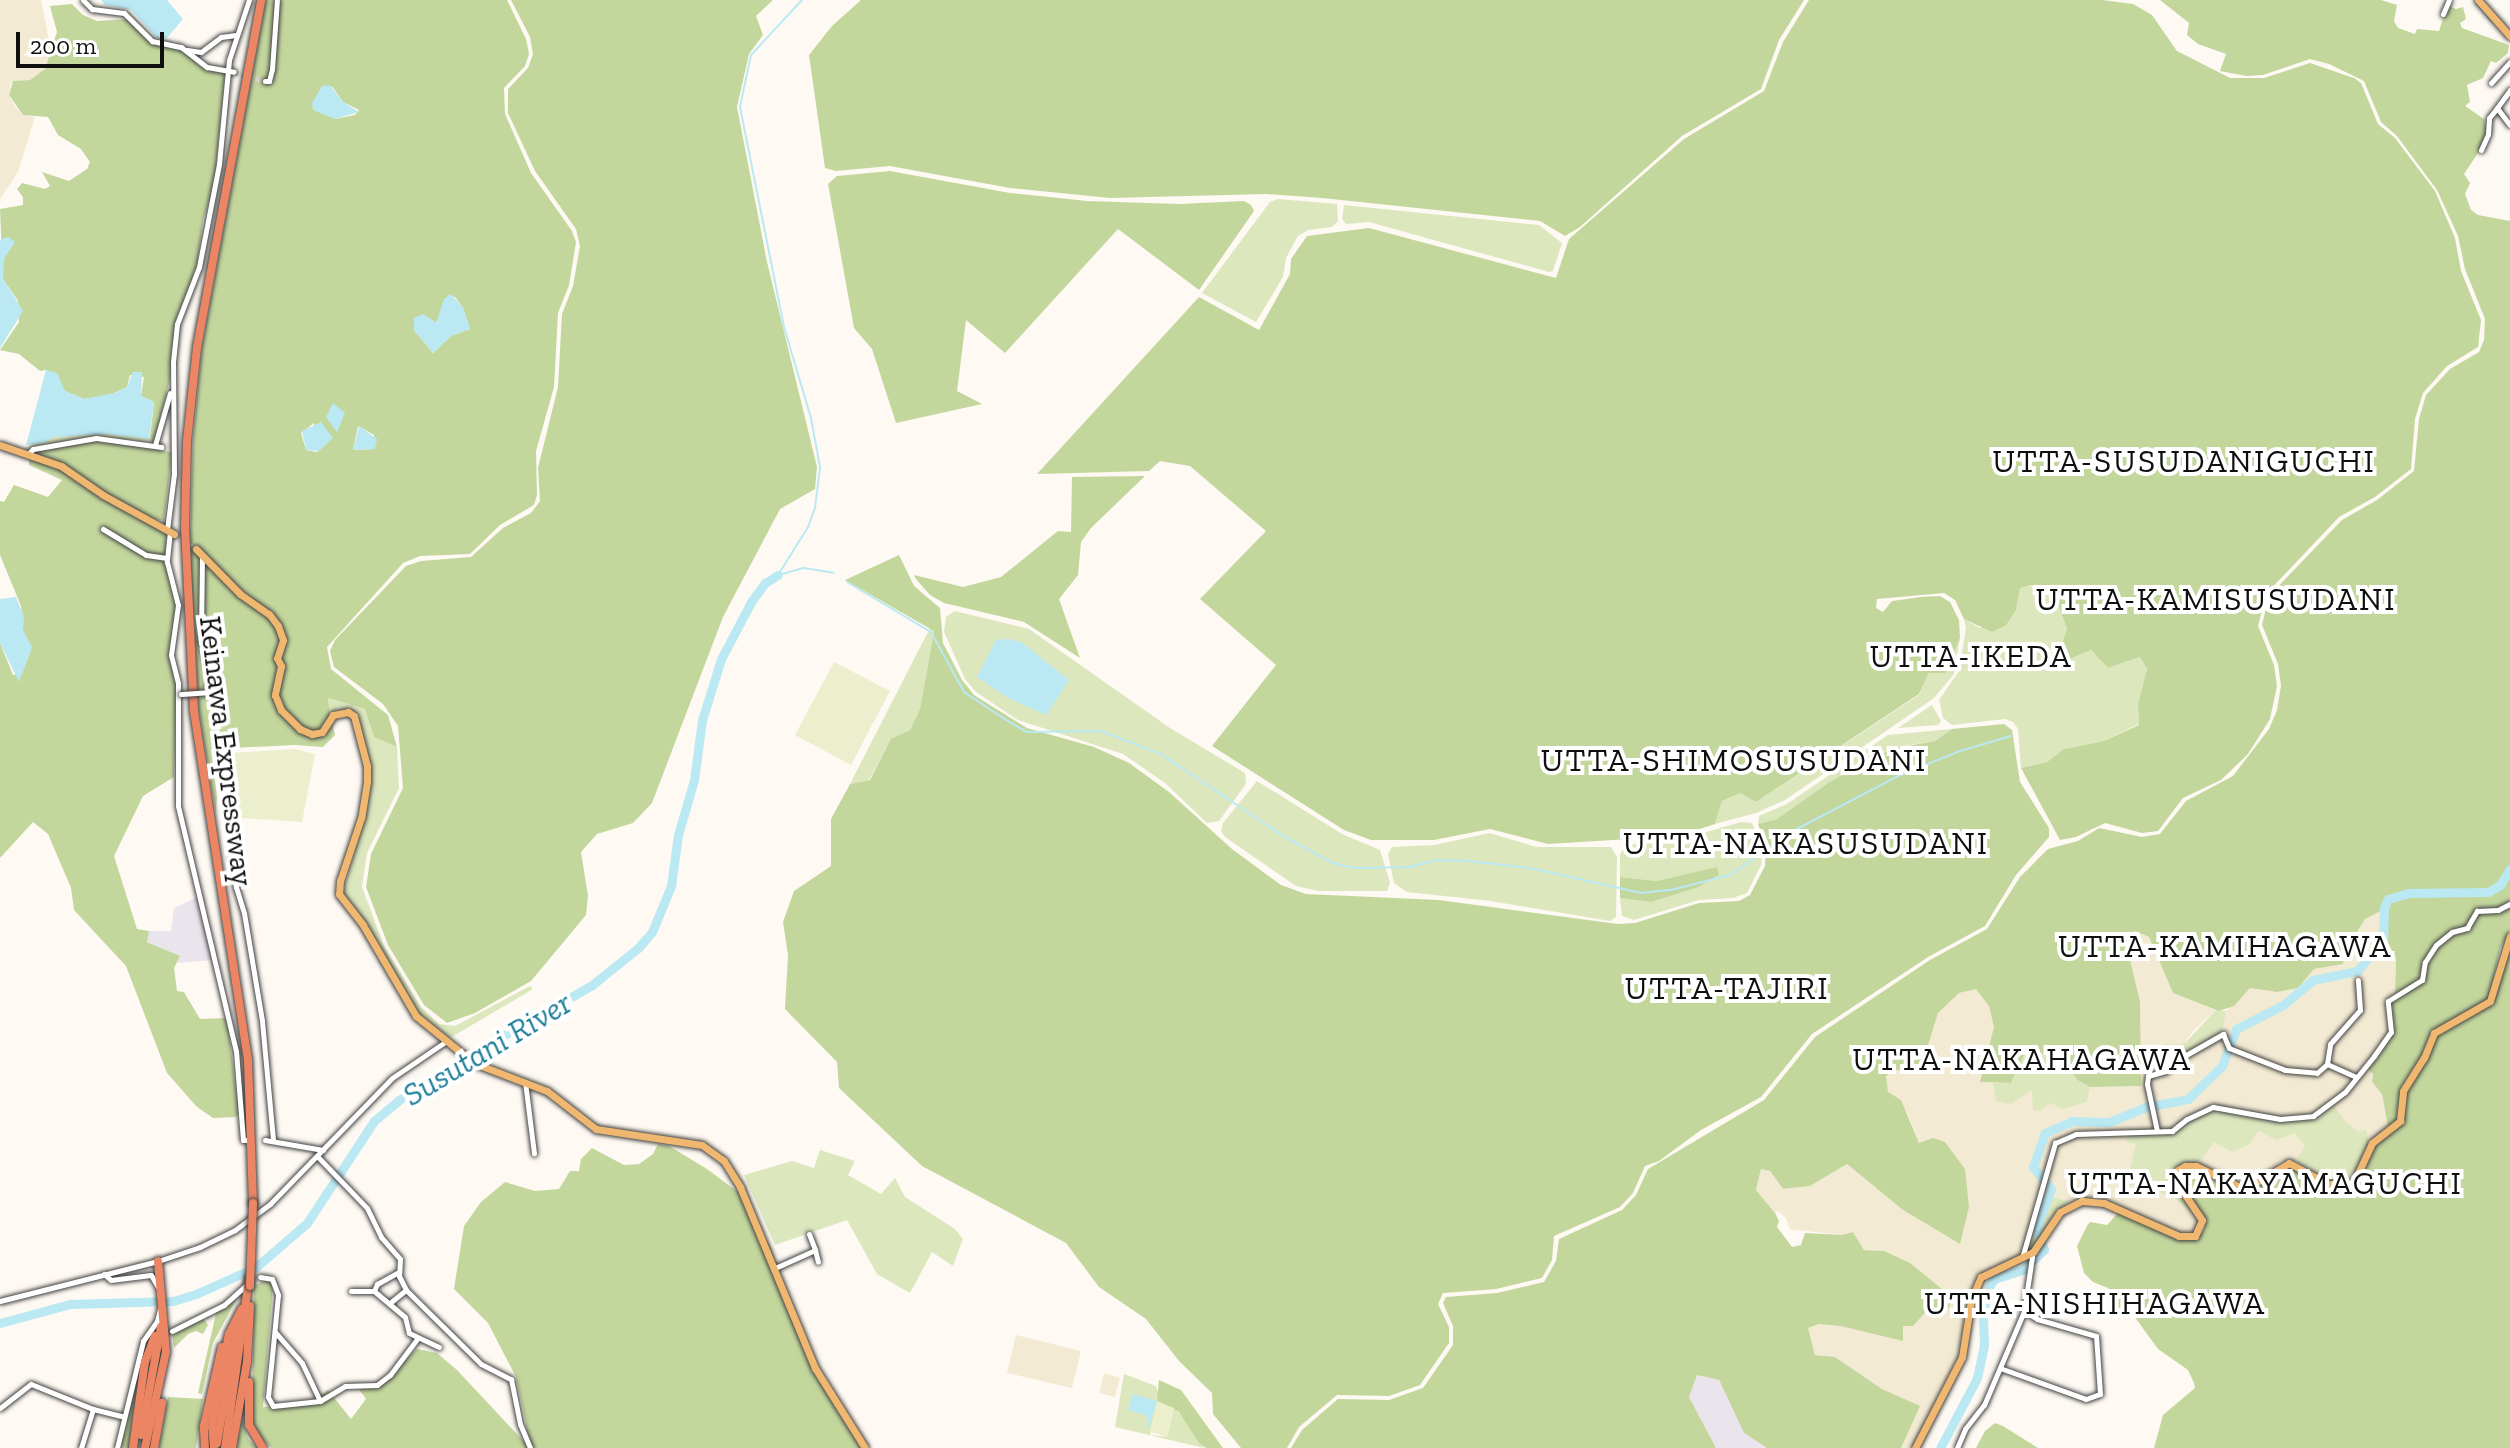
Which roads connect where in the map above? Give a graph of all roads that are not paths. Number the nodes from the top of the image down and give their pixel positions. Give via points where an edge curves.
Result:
1 (83, 0) edge
2 (249, 0) edge
3 (260, 0) edge
4 (277, 0) edge
5 (2449, 0) edge
6 (2478, 0) edge
7 (2443, 14) dead end
8 (236, 35) junction
9 (2510, 36) edge
10 (186, 50) junction
11 (2510, 62) edge
12 (231, 71) junction
13 (265, 81) dead end
14 (2491, 83) dead end
15 (2510, 90) edge
16 (2497, 108) junction
17 (2509, 121) edge
18 (2481, 150) dead end
19 (172, 385) junction
20 (0, 445) edge
21 (28, 454) junction
22 (103, 529) dead end
23 (170, 532) junction
24 (199, 552) joint
25 (167, 558) junction
26 (180, 694) junction
27 (233, 855) dead end
28 (2510, 904) edge
29 (2510, 936) edge
30 (2358, 980) dead end
31 (445, 1042) junction
32 (2327, 1064) junction
33 (2356, 1077) junction
34 (525, 1081) junction
35 (2157, 1131) junction
36 (273, 1139) junction
37 (247, 1140) dead end
38 (265, 1140) dead end
39 (323, 1150) junction
40 (534, 1153) dead end
41 (317, 1156) junction
42 (809, 1234) dead end
43 (815, 1250) junction
44 (2025, 1257) junction
45 (158, 1261) junction
46 (818, 1262) dead end
47 (775, 1268) junction
48 (399, 1272) junction
49 (104, 1274) junction
50 (260, 1277) dead end
51 (248, 1284) junction
52 (406, 1290) junction
53 (351, 1291) dead end
54 (374, 1291) junction
55 (0, 1301) edge
56 (391, 1302) junction
57 (2024, 1311) junction
58 (242, 1312) junction
59 (250, 1322) junction
60 (165, 1323) junction
61 (232, 1330) junction
62 (274, 1331) junction
63 (152, 1336) junction
64 (417, 1339) junction
65 (439, 1347) dead end
66 (2000, 1368) junction
67 (320, 1401) junction
68 (0, 1408) edge
69 (93, 1409) junction
70 (124, 1417) junction
71 (141, 1432) junction
72 (214, 1446) edge
73 (81, 1448) edge
74 (117, 1448) edge
75 (133, 1448) edge
76 (142, 1448) edge
77 (154, 1448) edge
78 (232, 1448) edge
79 (263, 1448) edge
80 (530, 1448) edge
81 (865, 1448) edge
82 (1915, 1448) edge
83 (1957, 1448) edge

1 - 10 street via 92,9 124,13 152,41
2 - 8 street
3 - 51 highway, Keinawa Expressway, bridge via 198,314 184,440 182,517 189,694 248,1081 253,1203
4 - 13 street via 272,69
5 - 7 street
6 - 9 main road
8 - 10 street via 227,34 201,52
8 - 12 street
10 - 12 street via 201,64
11 - 14 street
12 - 19 street via 216,187 199,267 177,324
15 - 16 street
16 - 17 street
16 - 18 street
19 - 21 street via 158,446 96,438
19 - 23 street
20 - 21 main road
21 - 23 main road via 61,466
22 - 25 street via 146,555
23 - 25 street
24 - 26 street, bridge via 208,692
24 - 31 main road via 278,626 283,640 275,695 281,710 312,734 322,732 333,715 354,716 367,782 339,894 412,1010
25 - 26 street via 178,605 171,655
26 - 37 street via 178,806 236,1051
27 - 36 street via 262,1021
28 - 33 street via 2477,911 2467,928 2436,945 2422,980 2388,1001 2391,1032
29 - 44 main road via 2492,998 2482,1009 2434,1033 2403,1091 2400,1121 2374,1141 2353,1184 2328,1184 2289,1163 2240,1187 2185,1166 2175,1180 2202,1220 2193,1237 2179,1236 2104,1203 2082,1201 2060,1212 2039,1246
30 - 32 street via 2360,1010 2330,1044
31 - 34 main road via 493,1072
31 - 39 street via 392,1078
32 - 33 street
32 - 35 street via 2317,1073 2285,1070 2229,1048 2223,1034 2186,1055 2170,1056 2166,1071 2148,1076
33 - 35 street via 2313,1116 2280,1119 2213,1107 2172,1131
34 - 40 street
34 - 47 main road via 547,1091 596,1129 713,1151 732,1171
35 - 44 street via 2076,1134 2055,1143
36 - 38 street
36 - 39 street
39 - 41 street
41 - 45 street via 244,1225
41 - 48 street via 367,1208 381,1237 400,1259
42 - 43 street
43 - 46 street
43 - 47 street
44 - 57 street via 2032,1257
44 - 82 main road via 1986,1274 1975,1285 1962,1357
45 - 49 street
45 - 60 highway
47 - 81 main road via 815,1368
48 - 52 street
48 - 54 street
49 - 55 street
49 - 63 street via 111,1280 151,1275 160,1311
50 - 62 street via 276,1285
51 - 58 highway, Keinawa Expressway
51 - 59 highway, Keinawa Expressway
51 - 60 street via 224,1305
52 - 56 street
52 - 80 street via 481,1364 511,1379
53 - 54 street
54 - 56 street
56 - 64 street
57 - 66 street
57 - 66 street via 2096,1336 2100,1394 2086,1399
58 - 61 highway
58 - 72 highway
59 - 78 highway, Keinawa Expressway
59 - 79 highway via 249,1425
60 - 63 highway
60 - 71 highway
60 - 77 highway via 170,1361
61 - 72 highway via 212,1427
61 - 72 highway via 210,1389
62 - 67 street via 302,1363
62 - 67 street via 268,1397 273,1406
63 - 70 street via 143,1341
63 - 71 highway
64 - 65 street
64 - 67 street via 377,1385 345,1386
66 - 83 street
68 - 69 street via 31,1384
69 - 70 street
69 - 73 street
70 - 74 street
71 - 75 highway
71 - 76 highway

